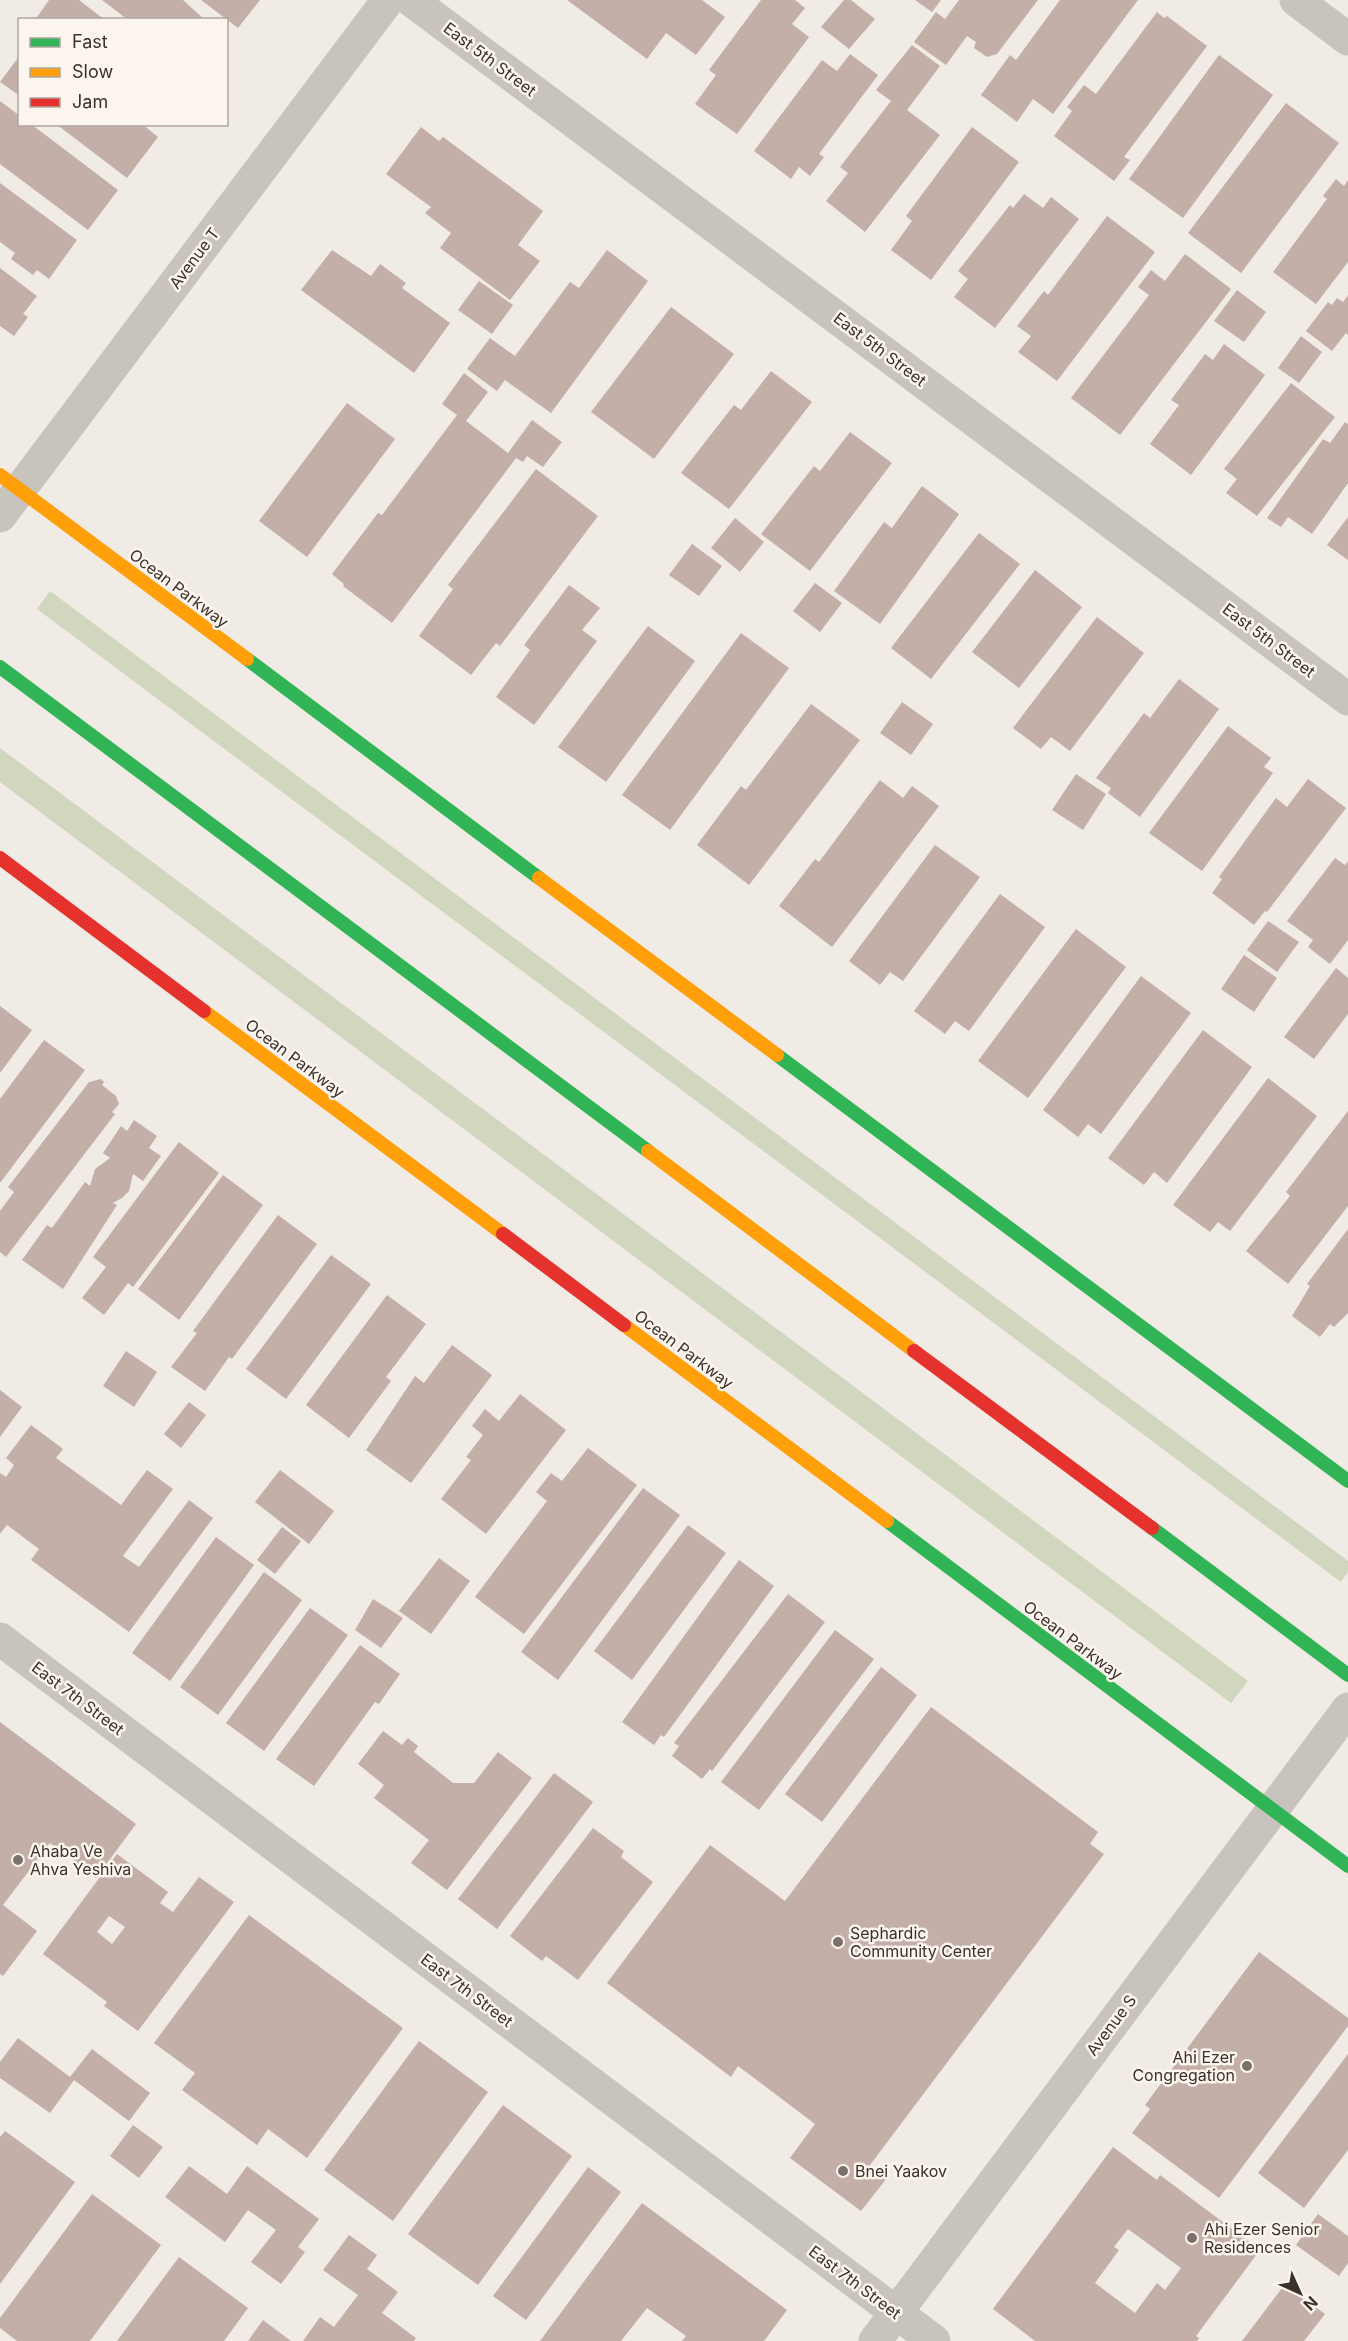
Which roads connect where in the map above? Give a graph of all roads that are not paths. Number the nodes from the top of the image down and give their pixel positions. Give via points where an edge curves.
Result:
1 (388, 0) edge
2 (411, 0) edge
3 (1296, 0) edge
4 (1348, 39) edge
5 (10, 483) edge
6 (0, 516) edge
7 (0, 667) edge
8 (1348, 699) edge
9 (0, 858) edge
10 (1348, 1480) edge
11 (0, 1639) edge
12 (1348, 1675) edge
13 (1348, 1709) edge
14 (1272, 1810) junction
15 (1348, 1866) edge
16 (896, 2313) junction
17 (875, 2341) edge
18 (934, 2341) edge

1 - 5 street, Avenue T
2 - 8 street, East 5th Street
3 - 4 street
5 - 6 street, Avenue T
5 - 10 street, Ocean Parkway
7 - 12 street
9 - 14 street, Ocean Parkway
11 - 16 street, East 7th Street
13 - 14 street, Avenue S
14 - 15 street, Ocean Parkway
14 - 16 street, Avenue S
16 - 17 street, Avenue S
16 - 18 street, East 7th Street

